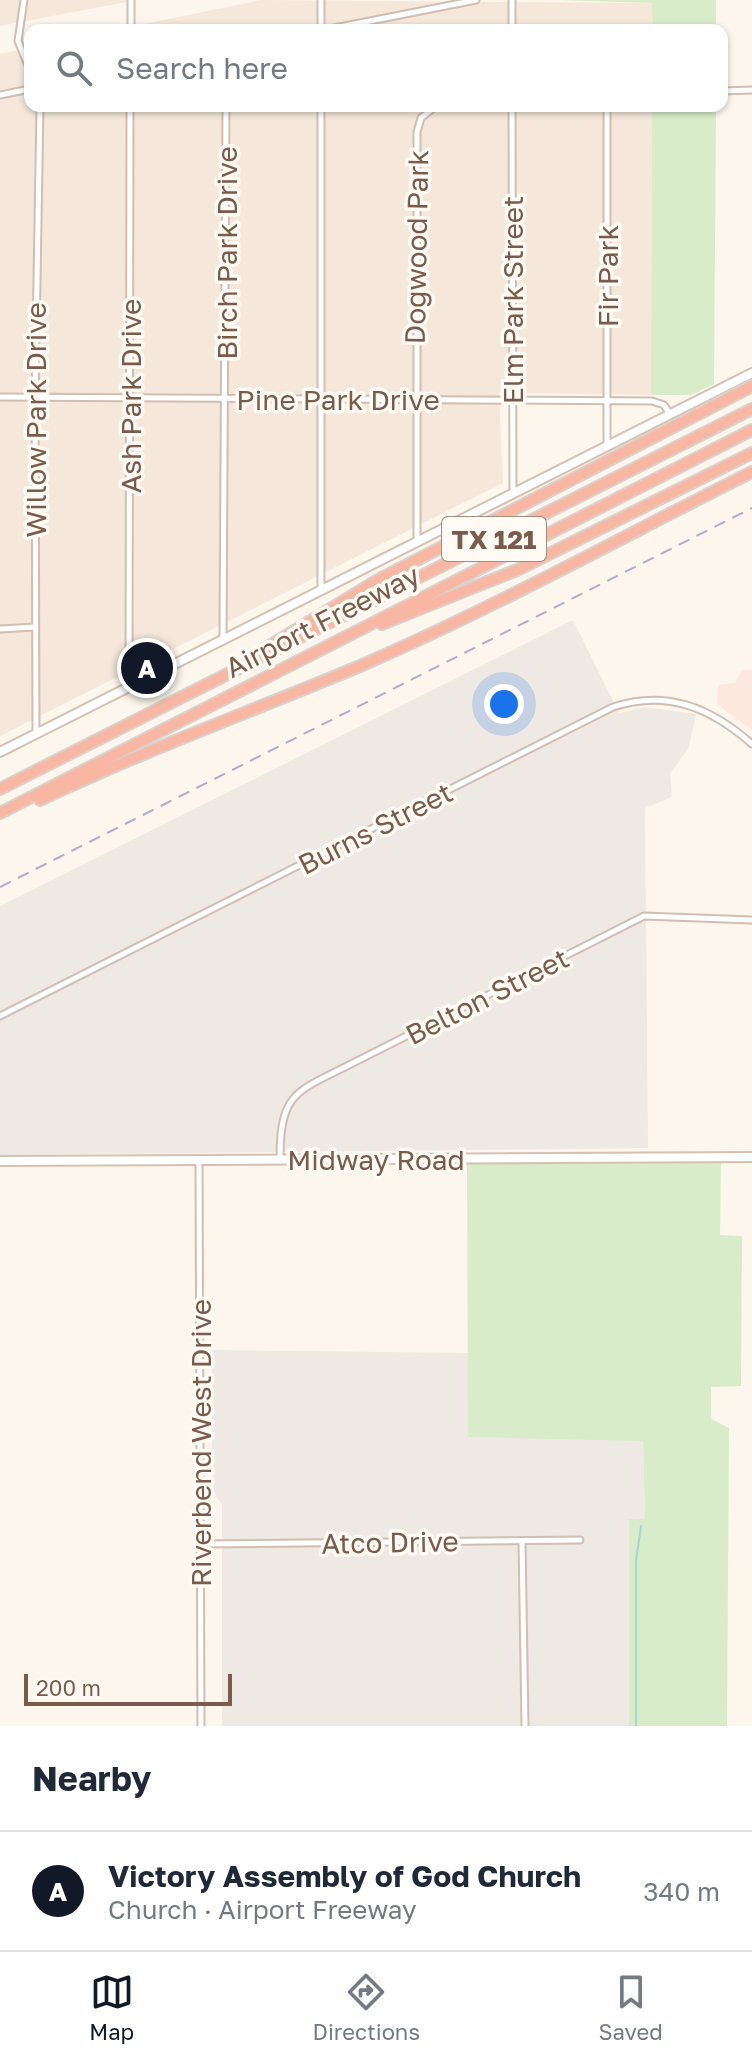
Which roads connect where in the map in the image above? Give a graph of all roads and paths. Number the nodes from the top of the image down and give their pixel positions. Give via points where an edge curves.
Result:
1 (24, 0) edge
2 (131, 0) edge
3 (321, 0) edge
4 (476, 0) edge
5 (512, 0) edge
6 (131, 24) edge
7 (323, 24) edge
8 (354, 24) edge
9 (512, 24) edge
10 (24, 56) edge
11 (24, 90) edge
12 (752, 90) edge
13 (728, 91) edge
14 (0, 95) edge
15 (40, 112) edge
16 (130, 112) edge
17 (226, 112) edge
18 (321, 112) edge
19 (428, 112) edge
20 (512, 112) edge
21 (607, 112) edge
22 (752, 373) edge
23 (752, 386) edge
24 (0, 397) edge
25 (35, 397) junction
26 (130, 398) junction
27 (225, 398) junction
28 (319, 398) junction
29 (415, 398) junction
30 (512, 401) junction
31 (607, 401) junction
32 (752, 409) edge
33 (670, 414) junction
34 (752, 430) edge
35 (607, 445) junction
36 (752, 453) edge
37 (752, 472) edge
38 (513, 493) junction
39 (417, 541) junction
40 (321, 590) junction
41 (35, 627) junction
42 (0, 629) edge
43 (223, 639) junction
44 (321, 648) junction
45 (236, 670) junction
46 (129, 686) junction
47 (36, 734) junction
48 (752, 744) edge
49 (0, 752) edge
50 (0, 789) edge
51 (2, 812) edge
52 (752, 920) edge
53 (0, 1016) edge
54 (752, 1157) edge
55 (199, 1160) junction
56 (280, 1160) junction
57 (0, 1161) edge
58 (580, 1540) dead end
59 (522, 1541) junction
60 (201, 1544) junction
61 (201, 1726) edge
62 (525, 1726) edge

1 - 10 street via 18,41
2 - 6 street
3 - 7 street
4 - 8 street
5 - 9 street
11 - 14 street
12 - 13 street
15 - 25 street, Willow Park Drive
16 - 26 street, Ash Park Drive
17 - 27 street, Birch Park Drive
18 - 28 street
19 - 29 street, Dogwood Park via 417,132
20 - 30 street, Elm Park Street
21 - 31 street, Fir Park
22 - 33 main road, Airport Freeway
23 - 45 highway via 322,613
24 - 25 street, Pine Park Drive
25 - 26 street, Pine Park Drive
25 - 41 street, Willow Park Drive
26 - 27 street, Pine Park Drive
26 - 46 street, Ash Park Drive
27 - 28 street, Pine Park Drive
27 - 43 street, Birch Park Drive
28 - 29 street, Pine Park Drive
28 - 40 street
29 - 30 street, Pine Park Drive
29 - 39 street, Dogwood Park
30 - 31 street, Pine Park Drive
30 - 38 street, Elm Park Street
31 - 33 street, Pine Park Drive via 657,401
31 - 35 street, Fir Park
32 - 45 highway, Airport Freeway / TX 121
33 - 35 main road, Airport Freeway
34 - 44 highway, Airport Freeway / TX 121
35 - 38 main road, Airport Freeway
36 - 44 highway via 517,570
37 - 51 highway via 465,619
38 - 39 main road, Airport Freeway
39 - 40 main road, Airport Freeway
40 - 43 main road, Airport Freeway
41 - 42 street
41 - 47 street, Willow Park Drive
43 - 46 main road, Airport Freeway
44 - 51 highway, Airport Freeway / TX 121
45 - 50 highway, Airport Freeway / TX 121
46 - 47 main road, Airport Freeway
47 - 49 main road, Airport Freeway
48 - 53 street, Burns Street via 696,706 653,699 613,707
52 - 56 street, Belton Street via 644,916 316,1082 285,1109
54 - 56 main road, Midway Road
55 - 56 main road, Midway Road
55 - 57 main road, Midway Road
55 - 60 street, Riverbend West Drive
58 - 59 street, Atco Drive
59 - 60 street, Atco Drive
59 - 62 street
60 - 61 street, Riverbend West Drive

